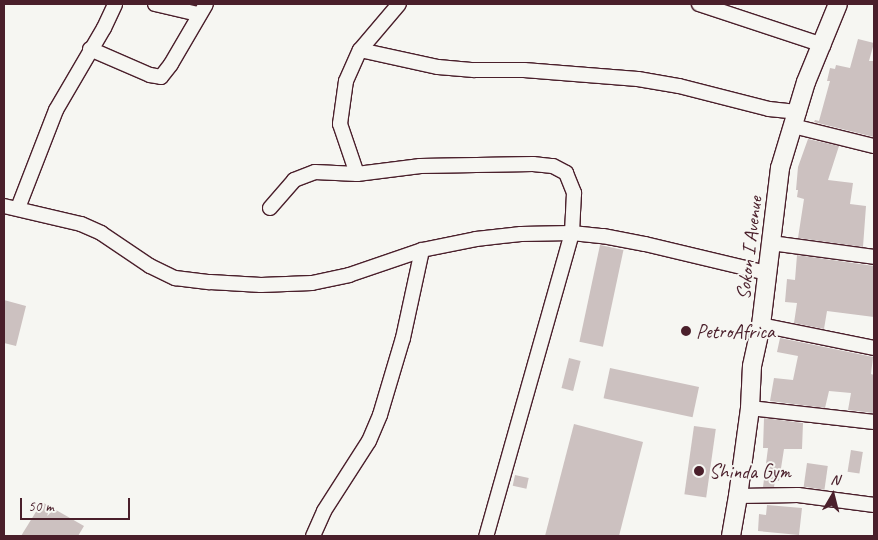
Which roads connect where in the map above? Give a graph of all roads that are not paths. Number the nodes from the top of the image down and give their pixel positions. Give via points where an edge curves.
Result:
1 (116, 4) edge
2 (154, 4) edge
3 (398, 4) edge
4 (699, 4) edge
5 (837, 4) edge
6 (202, 9) edge
7 (823, 45) junction
8 (90, 49) junction
9 (360, 50) junction
10 (796, 119) junction
11 (874, 146) edge
12 (357, 174) junction
13 (4, 206) edge
14 (18, 208) junction
15 (270, 208) dead end
16 (572, 233) junction
17 (771, 243) junction
18 (422, 250) junction
19 (874, 257) edge
20 (767, 273) junction
21 (760, 325) junction
22 (874, 348) edge
23 (750, 408) junction
24 (874, 422) edge
25 (738, 496) junction
26 (874, 504) edge
27 (313, 536) edge
28 (486, 536) edge
29 (731, 536) edge

1 - 8 street
2 - 6 street
3 - 9 street
4 - 7 street
5 - 7 street, Sokon I Avenue
6 - 8 street via 162,76 150,75
7 - 10 street, Sokon I Avenue via 806,82
8 - 14 street via 56,110
9 - 10 street via 438,67 638,79 679,86
9 - 12 street via 346,81 340,124
10 - 11 street
10 - 17 street, Sokon I Avenue via 780,168
12 - 15 street via 316,172 294,180
12 - 16 street via 420,166 553,166 566,173 574,193
13 - 14 street
14 - 18 street via 81,224 175,278 210,282 312,283 349,275
16 - 18 street via 476,239
16 - 20 street via 628,241
16 - 28 street
17 - 19 street
17 - 20 street, Sokon I Avenue
18 - 27 street via 403,338 380,416 369,441 324,511
20 - 21 street, Sokon I Avenue
21 - 22 street
21 - 23 street, Sokon I Avenue via 752,366
23 - 24 street
23 - 25 street, Sokon I Avenue
25 - 26 street via 798,495
25 - 29 street, Sokon I Avenue

